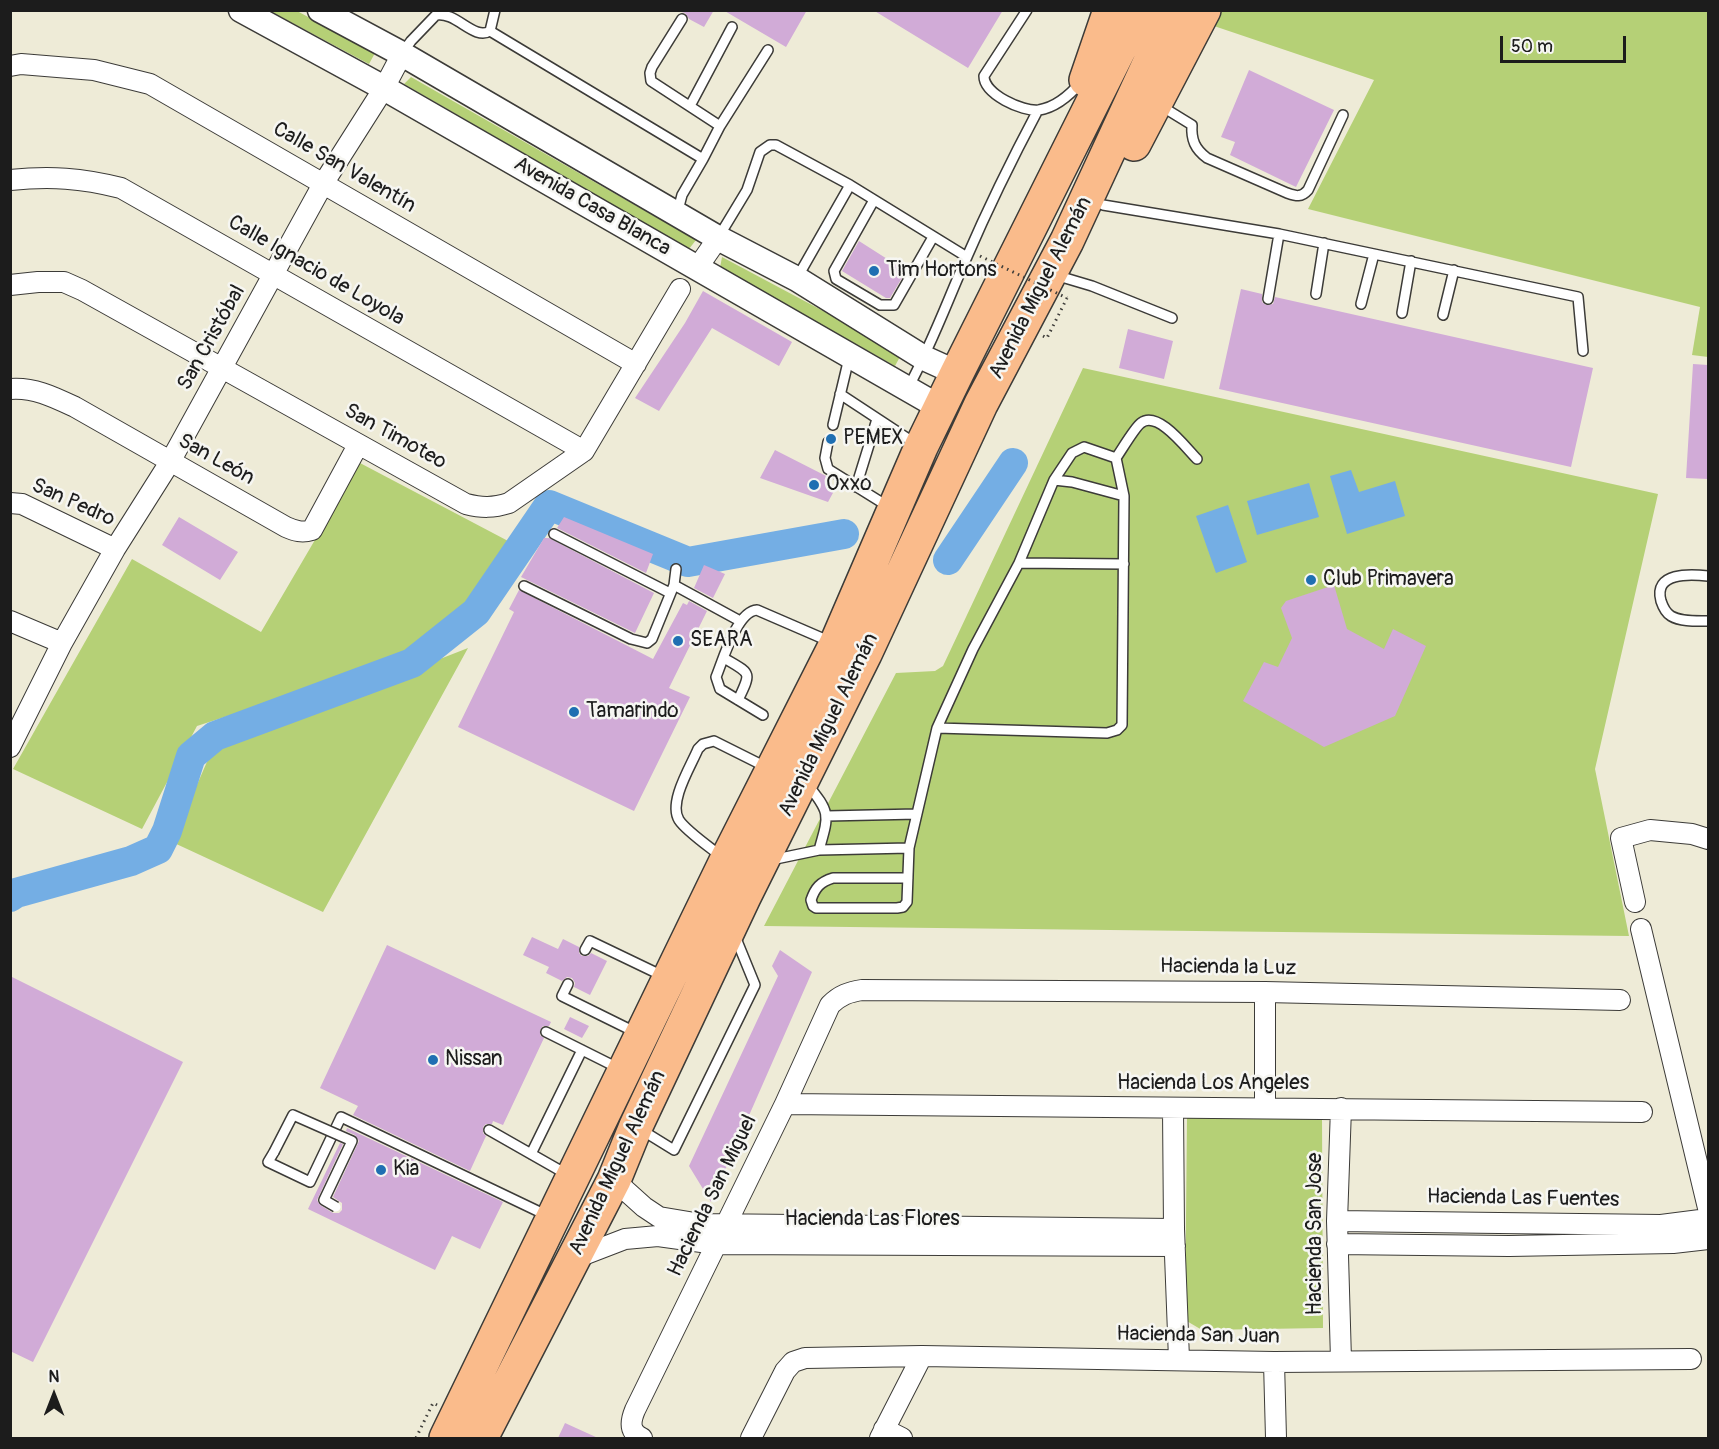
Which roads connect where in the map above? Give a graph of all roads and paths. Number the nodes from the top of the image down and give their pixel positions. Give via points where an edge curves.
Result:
1 (241, 10) edge
2 (320, 10) edge
3 (495, 10) edge
4 (1027, 10) edge
5 (1110, 10) edge
6 (1139, 10) edge
7 (1174, 10) edge
8 (1203, 10) edge
9 (682, 19) dead end
10 (732, 27) dead end
11 (490, 31) junction
12 (768, 50) dead end
13 (402, 54) junction
14 (10, 66) edge
15 (1087, 76) junction
16 (384, 88) junction
17 (1156, 104) junction
18 (690, 106) junction
19 (1038, 110) junction
20 (1343, 115) dead end
21 (720, 126) junction
22 (1076, 138) junction
23 (703, 159) junction
24 (10, 180) edge
25 (323, 184) junction
26 (850, 185) junction
27 (874, 200) junction
28 (1103, 205) junction
29 (677, 214) junction
30 (1279, 234) junction
31 (933, 237) junction
32 (718, 238) junction
33 (1067, 241) junction
34 (1324, 243) junction
35 (1374, 254) junction
36 (980, 255) dead end
37 (967, 257) junction
38 (1411, 261) junction
39 (698, 267) junction
40 (1454, 270) junction
41 (275, 274) junction
42 (1050, 274) junction
43 (797, 279) junction
44 (10, 285) edge
45 (680, 289) dead end
46 (1316, 294) dead end
47 (1268, 299) dead end
48 (1361, 304) dead end
49 (1402, 312) dead end
50 (1443, 315) dead end
51 (1172, 318) dead end
52 (1047, 338) dead end
53 (1583, 351) dead end
54 (850, 356) junction
55 (924, 358) junction
56 (636, 364) junction
57 (223, 369) junction
58 (957, 373) junction
59 (908, 388) junction
60 (10, 389) edge
61 (840, 394) junction
62 (941, 408) junction
63 (876, 419) junction
64 (833, 425) dead end
65 (828, 442) dead end
66 (358, 445) junction
67 (921, 447) junction
68 (584, 451) junction
69 (1116, 458) junction
70 (1197, 459) dead end
71 (170, 462) junction
72 (1054, 480) junction
73 (856, 487) junction
74 (1124, 496) junction
75 (10, 503) edge
76 (895, 510) junction
77 (554, 534) dead end
78 (115, 549) junction
79 (1019, 563) junction
80 (1125, 564) junction
81 (676, 569) dead end
82 (1708, 576) edge
83 (524, 586) dead end
84 (672, 589) junction
85 (10, 621) edge
86 (740, 621) junction
87 (1708, 621) edge
88 (62, 643) junction
89 (836, 644) junction
90 (724, 658) junction
91 (738, 700) junction
92 (763, 715) dead end
93 (937, 728) junction
94 (10, 747) edge
95 (788, 775) junction
96 (917, 814) junction
97 (827, 816) junction
98 (1708, 839) edge
99 (909, 848) junction
100 (819, 850) junction
101 (726, 861) junction
102 (761, 862) junction
103 (908, 878) junction
104 (1635, 902) dead end
105 (731, 925) junction
106 (1641, 929) dead end
107 (585, 950) dead end
108 (669, 979) junction
109 (568, 984) dead end
110 (1265, 992) junction
111 (837, 997) joint
112 (1620, 1000) dead end
113 (546, 1032) dead end
114 (642, 1035) junction
115 (582, 1050) junction
116 (624, 1071) junction
117 (785, 1104) junction
118 (1265, 1108) junction
119 (1341, 1108) junction
120 (1173, 1109) junction
121 (1642, 1112) dead end
122 (636, 1126) junction
123 (489, 1130) dead end
124 (531, 1154) junction
125 (573, 1179) junction
126 (614, 1180) junction
127 (336, 1207) dead end
128 (1708, 1208) edge
129 (554, 1219) junction
130 (1708, 1219) edge
131 (1337, 1221) junction
132 (1510, 1223) junction
133 (725, 1226) junction
134 (1174, 1238) junction
135 (1708, 1239) edge
136 (716, 1244) junction
137 (1337, 1244) junction
138 (1509, 1246) junction
139 (573, 1258) junction
140 (922, 1356) junction
141 (1179, 1359) junction
142 (1691, 1359) dead end
143 (1341, 1360) junction
144 (1274, 1362) junction
145 (882, 1434) edge
146 (446, 1438) edge
147 (481, 1438) edge
148 (642, 1438) edge
149 (751, 1438) edge
150 (902, 1438) edge
151 (1276, 1438) edge

1 - 16 street, Avenida Casa Blanca
2 - 13 street, Avenida Casa Blanca
3 - 11 lane
4 - 19 lane via 984,76 984,82 1007,102
5 - 15 highway
6 - 22 highway, Avenida Miguel Alemán
7 - 33 highway, Avenida Miguel Alemán
8 - 17 highway
9 - 18 lane via 650,73 651,81
10 - 18 lane
11 - 13 lane via 479,33 447,15 436,15
11 - 23 lane
12 - 21 lane
13 - 16 street, San Cristóbal
13 - 29 street, Avenida Casa Blanca
14 - 25 street, Calle San Valentín via 94,70 150,84
15 - 19 lane via 1068,97
15 - 22 highway
16 - 25 street, San Cristóbal
16 - 39 street, Avenida Casa Blanca
17 - 20 lane via 1192,125 1194,144 1207,158 1298,196 1308,190
17 - 28 highway
18 - 21 lane
19 - 37 lane
21 - 23 lane
22 - 58 highway, Avenida Miguel Alemán
23 - 29 lane via 682,195
24 - 41 street, Calle Ignacio de Loyola via 89,180 121,188
25 - 41 street, San Cristóbal
25 - 56 street, Calle San Valentín
26 - 27 lane
26 - 32 lane via 770,145 760,152 747,190
26 - 43 lane
27 - 31 lane
27 - 31 lane via 834,271 836,279 880,306 894,305
28 - 30 lane
28 - 33 highway
29 - 32 street, Avenida Casa Blanca
30 - 34 lane
30 - 47 lane
31 - 37 lane
32 - 39 street
32 - 43 street, Avenida Casa Blanca
33 - 42 highway, Avenida Miguel Alemán
34 - 35 lane
34 - 46 lane
35 - 38 lane
35 - 48 lane
36 - 52 path, bridge via 1067,298
37 - 55 lane
38 - 40 lane
38 - 49 lane
39 - 54 street, Avenida Casa Blanca
40 - 50 lane
40 - 53 lane via 1578,297
41 - 57 street, San Cristóbal
41 - 68 street, Calle Ignacio de Loyola
42 - 51 lane
42 - 95 highway, Avenida Miguel Alemán via 981,404 865,654
43 - 55 street, Avenida Casa Blanca
44 - 57 street, San Timoteo via 64,282
45 - 56 street, San Timoteo
54 - 59 street, Avenida Casa Blanca
54 - 61 lane
55 - 58 street, Avenida Casa Blanca
55 - 59 lane
56 - 68 street, San Timoteo
57 - 66 street, San Timoteo
57 - 71 street, San Cristóbal
58 - 62 highway, Avenida Miguel Alemán
59 - 62 street, Avenida Casa Blanca
60 - 71 street, San León via 45,393
61 - 63 lane
61 - 64 lane
62 - 67 highway, Avenida Miguel Alemán
63 - 67 lane
63 - 73 lane
65 - 73 lane via 828,469
66 - 68 street, San Timoteo via 466,504 481,508 509,503
66 - 71 street, San León via 312,530 305,532 286,527
67 - 76 highway, Avenida Miguel Alemán
69 - 70 lane via 1141,423 1151,420 1162,424
69 - 72 lane via 1084,447 1072,453
69 - 74 lane
71 - 78 street, San Cristóbal
72 - 74 lane
72 - 79 lane
73 - 76 lane
74 - 80 lane
75 - 78 street, San Pedro via 22,504
76 - 89 highway, Avenida Miguel Alemán
77 - 84 lane
78 - 88 street, San Cristóbal
79 - 80 lane
79 - 93 lane
80 - 93 lane via 1123,718 1117,730 1107,733
81 - 84 lane
82 - 87 lane via 1668,578 1660,593 1665,610 1672,617
83 - 84 lane via 641,643 652,639
84 - 86 lane
85 - 88 street
86 - 89 lane via 748,612 757,610
86 - 90 lane
88 - 94 street, San Cristóbal
89 - 95 highway, Avenida Miguel Alemán
90 - 91 lane via 717,682
90 - 91 lane via 748,675
91 - 92 lane
93 - 96 lane
95 - 97 lane via 819,799
95 - 101 highway, Avenida Miguel Alemán
95 - 101 lane via 714,741 698,749 676,798 678,819
95 - 102 highway, Avenida Miguel Alemán
96 - 97 lane
96 - 99 lane
97 - 100 lane
98 - 104 street via 1650,830 1621,838
99 - 100 lane
99 - 103 lane
100 - 102 lane
101 - 108 highway, Avenida Miguel Alemán
102 - 105 highway, Avenida Miguel Alemán
103 - 103 lane via 907,902 903,907 816,908 811,900 814,890 833,878
105 - 122 highway, Avenida Miguel Alemán
105 - 122 lane via 755,985 674,1150
106 - 128 street
107 - 108 lane via 590,941
108 - 114 highway, Avenida Miguel Alemán
109 - 114 lane via 562,996
110 - 111 street, Hacienda la Luz via 862,990
110 - 112 street, Hacienda la Luz
110 - 118 street
111 - 117 street, Hacienda San Miguel
113 - 115 lane
114 - 116 highway, Avenida Miguel Alemán
115 - 116 lane
115 - 124 lane
116 - 125 highway, Avenida Miguel Alemán
117 - 120 street, Hacienda Los Angeles
117 - 133 street, Hacienda San Miguel
118 - 119 street, Hacienda Los Angeles
118 - 120 street, Hacienda Los Angeles
119 - 121 street, Hacienda Los Angeles
119 - 131 street, Hacienda San Jose
120 - 134 street
122 - 126 highway, Avenida Miguel Alemán
123 - 124 lane
124 - 125 lane
125 - 129 highway, Avenida Miguel Alemán
126 - 133 street, Hacienda Las Flores via 659,1217
126 - 139 highway, Avenida Miguel Alemán
127 - 129 lane, bridge via 324,1200 352,1142 293,1115 268,1162 310,1182 341,1117
129 - 146 highway, Avenida Miguel Alemán
130 - 132 street, Hacienda Las Fuentes via 1661,1225
131 - 132 street, Hacienda Las Fuentes
131 - 137 street, Hacienda San Jose
132 - 138 street
133 - 134 street, Hacienda Las Flores
133 - 136 street, Hacienda San Miguel
134 - 136 street, Hacienda Las Flores
134 - 141 street
135 - 138 street, Hacienda Las Fuentes
136 - 139 street, Hacienda Las Flores via 658,1236 626,1239
136 - 148 street, Hacienda San Miguel via 632,1418 633,1432
137 - 138 street, Hacienda Las Fuentes
137 - 143 street, Hacienda San Jose
139 - 147 highway, Avenida Miguel Alemán
140 - 141 street, Hacienda San Juan
140 - 145 street
140 - 149 street, Hacienda San Juan via 805,1358 793,1362
141 - 144 street, Hacienda San Juan
142 - 143 street, Hacienda San Juan
143 - 144 street, Hacienda San Juan
144 - 151 street
145 - 150 street

